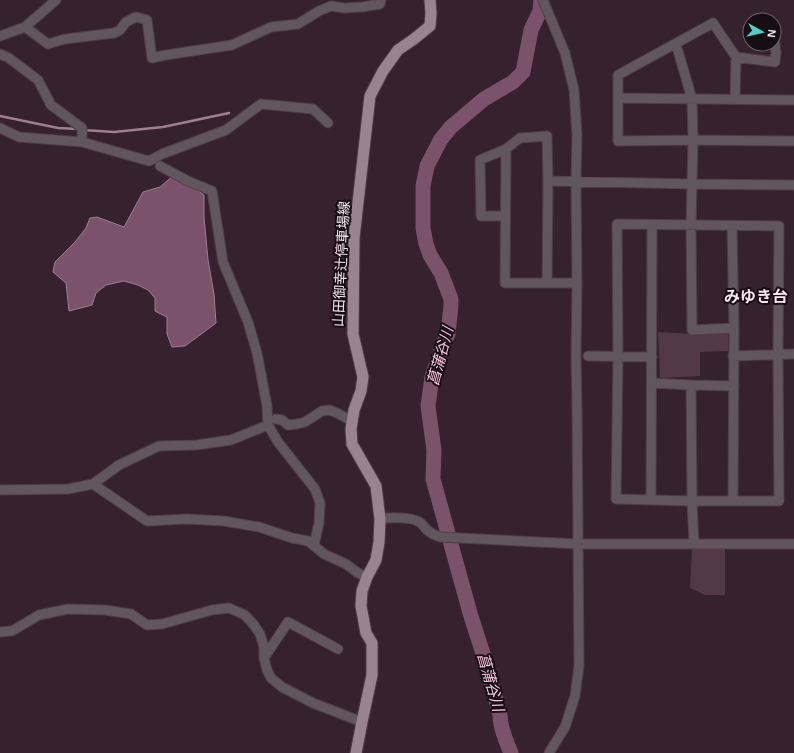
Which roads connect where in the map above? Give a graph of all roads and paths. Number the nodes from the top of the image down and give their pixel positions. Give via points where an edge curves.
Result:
1 (56, 0) edge
2 (381, 0) edge
3 (430, 0) edge
4 (543, 0) edge
5 (25, 27) junction
6 (0, 36) edge
7 (676, 44) junction
8 (776, 52) edge
9 (0, 54) edge
10 (736, 57) junction
11 (618, 98) junction
12 (692, 99) junction
13 (734, 99) junction
14 (794, 100) edge
15 (328, 123) dead end
16 (0, 128) edge
17 (693, 140) junction
18 (794, 141) edge
19 (82, 142) junction
20 (506, 149) junction
21 (160, 166) dead end
22 (548, 181) junction
23 (576, 182) junction
24 (692, 184) junction
25 (794, 185) edge
26 (505, 216) junction
27 (652, 225) junction
28 (691, 225) junction
29 (732, 226) junction
30 (547, 283) junction
31 (577, 283) junction
32 (734, 328) junction
33 (778, 354) junction
34 (794, 354) edge
35 (588, 356) dead end
36 (733, 356) junction
37 (618, 357) junction
38 (652, 357) junction
39 (652, 383) junction
40 (691, 385) junction
41 (734, 386) junction
42 (276, 419) dead end
43 (352, 421) junction
44 (268, 426) junction
45 (93, 484) junction
46 (0, 490) edge
47 (651, 500) junction
48 (692, 501) junction
49 (733, 501) junction
50 (380, 519) junction
51 (578, 544) junction
52 (694, 544) junction
53 (794, 544) edge
54 (314, 545) junction
55 (367, 577) junction
56 (0, 632) edge
57 (338, 649) dead end
58 (264, 658) junction
59 (362, 722) junction
60 (356, 753) edge
61 (549, 753) edge

1 - 5 street
2 - 5 street via 380,4 362,7 331,6 298,24 271,27 232,44 152,58 147,20 136,18 126,22 114,33 65,39 48,44
3 - 43 main road, 山田御幸辻停車場線 via 430,26 398,50 370,96 354,238 353,334 363,377
4 - 23 street via 565,53 574,90
5 - 6 street
7 - 10 street via 713,23
7 - 11 street via 618,75
7 - 12 street
8 - 10 street via 775,62
9 - 19 street via 38,80 51,105 82,128
10 - 13 street
11 - 12 street
11 - 17 street via 618,141
12 - 13 street
12 - 17 street
13 - 14 street
15 - 19 street via 313,109 261,104 226,130 149,160
16 - 19 street via 19,138
17 - 18 street
17 - 24 street
20 - 22 street via 520,138 547,136
20 - 26 street
20 - 26 street via 480,160 481,216
21 - 44 street via 212,191 223,262 248,322 257,353
22 - 23 street
22 - 30 street
23 - 24 street
23 - 31 street
24 - 25 street
24 - 28 street
26 - 30 street via 505,283
27 - 28 street
27 - 37 street via 617,224
27 - 38 street
28 - 29 street
28 - 32 street via 692,330
29 - 32 street
29 - 33 street via 779,226
30 - 31 street
31 - 51 street
32 - 36 street
33 - 34 street
33 - 36 street
33 - 49 street via 779,501
35 - 37 street
36 - 41 street
37 - 38 street
37 - 47 street via 616,499
38 - 39 street
39 - 40 street
39 - 47 street
40 - 41 street
40 - 48 street
41 - 49 street
42 - 43 street via 288,424 297,424 329,410
43 - 50 main road, 山田御幸辻停車場線 via 352,444 376,486
44 - 45 street via 231,440 197,445 159,446 119,465
44 - 54 street via 315,489 320,503 320,516
45 - 46 street via 68,489
45 - 54 street via 147,521 187,518 224,521 259,527
47 - 48 street
48 - 49 street
48 - 52 street
50 - 51 street via 408,518 419,522 440,538
50 - 55 main road, 山田御幸辻停車場線 via 376,560
51 - 52 street
51 - 61 street via 579,666 575,696 565,727
52 - 53 street
54 - 55 street via 324,554
55 - 59 main road, 山田御幸辻停車場線 via 362,591 361,606 366,633 372,643 372,675
56 - 58 street via 12,631 39,615 68,609 131,614 147,625 162,624 212,610 229,608 245,615 254,624 264,647
57 - 58 street via 288,622
58 - 59 street via 271,678 282,687 313,703
59 - 60 main road, 山田御幸辻停車場線

